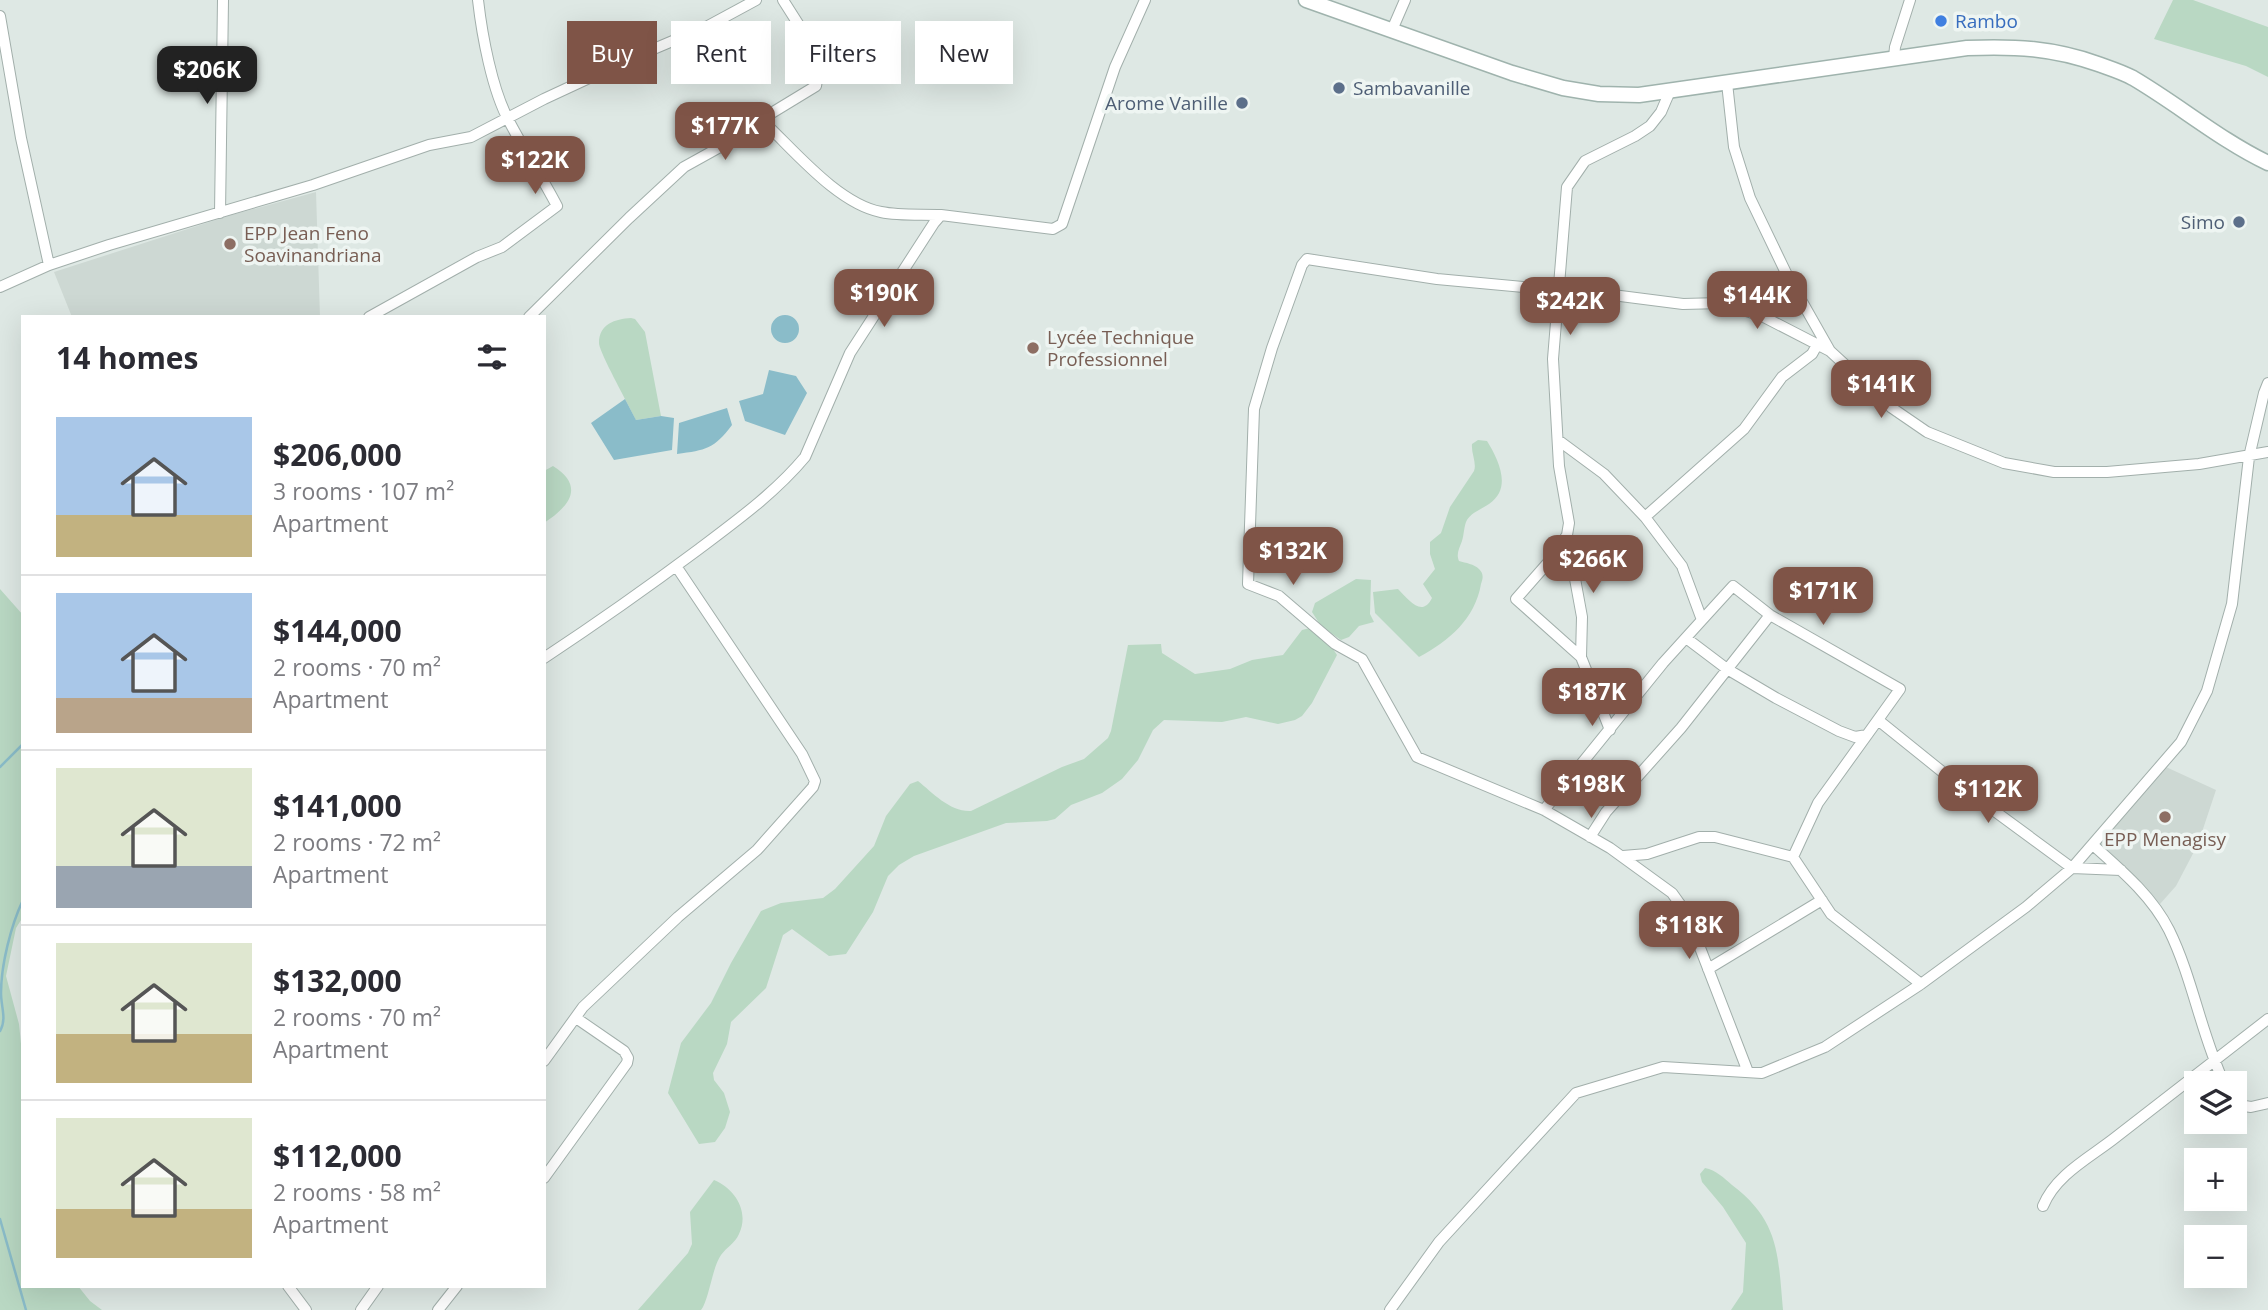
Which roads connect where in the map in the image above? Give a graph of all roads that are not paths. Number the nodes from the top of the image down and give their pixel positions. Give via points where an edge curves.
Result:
1 (223, 0) edge
2 (478, 0) edge
3 (756, 0) edge
4 (783, 0) edge
5 (1145, 0) edge
6 (1306, 0) edge
7 (1405, 0) edge
8 (1910, 0) edge
9 (0, 16) edge
10 (1392, 30) junction
11 (1894, 58) junction
12 (1727, 83) junction
13 (1670, 91) junction
14 (508, 119) junction
15 (762, 127) junction
16 (2268, 163) edge
17 (220, 213) junction
18 (941, 215) junction
19 (49, 265) junction
20 (0, 287) edge
21 (1558, 288) junction
22 (373, 315) edge
23 (531, 315) edge
24 (1817, 345) junction
25 (1830, 351) junction
26 (2268, 383) edge
27 (1558, 440) junction
28 (2268, 452) edge
29 (2249, 457) junction
30 (1645, 517) junction
31 (1567, 535) junction
32 (676, 566) junction
33 (1770, 615) junction
34 (1702, 620) junction
35 (1686, 638) junction
36 (546, 657) edge
37 (1581, 657) junction
38 (1727, 669) junction
39 (1878, 720) junction
40 (1610, 730) junction
41 (1867, 735) junction
42 (1544, 810) junction
43 (1590, 837) junction
44 (2093, 845) junction
45 (1622, 856) junction
46 (1793, 857) junction
47 (2072, 868) junction
48 (2121, 870) junction
49 (1822, 900) junction
50 (1708, 969) junction
51 (1920, 984) junction
52 (576, 1018) junction
53 (2268, 1019) edge
54 (546, 1058) edge
55 (2214, 1061) junction
56 (2219, 1071) edge
57 (1748, 1072) junction
58 (2268, 1103) edge
59 (2247, 1106) edge
60 (546, 1175) edge
61 (2043, 1206) dead end
62 (292, 1288) edge
63 (377, 1288) edge
64 (455, 1288) edge
65 (306, 1310) edge
66 (361, 1310) edge
67 (438, 1310) edge
68 (1390, 1310) edge

1 - 17 street
2 - 14 street via 491,69
3 - 14 street
4 - 15 street via 823,63 816,86 770,114
5 - 18 street via 1115,66 1062,224 1053,229
6 - 10 main road
7 - 10 street
8 - 11 street
9 - 19 street
10 - 13 main road via 1563,88 1599,94
11 - 12 main road
11 - 16 main road via 2012,46 2078,57 2131,77
12 - 13 main road
12 - 25 street via 1734,147 1750,198
13 - 21 street via 1650,126 1585,161 1567,187
14 - 17 street via 471,137 429,145
14 - 22 street via 557,206 502,247
15 - 18 street via 769,127 840,192 863,205 881,212
15 - 23 street via 684,167
17 - 19 street
18 - 32 street via 850,353 805,457 748,512
19 - 20 street
21 - 24 street via 1684,304 1721,303 1762,316
21 - 27 street via 1553,359
21 - 42 street via 1437,279 1307,259 1254,409 1248,584 1279,596 1335,644 1362,659 1417,757
24 - 25 street
24 - 30 street via 1782,377 1744,429
25 - 29 street via 1892,408 1927,432 2004,463 2054,472 2108,472
26 - 29 street
27 - 30 street via 1604,474
27 - 31 street
28 - 29 street
29 - 44 street via 2232,604 2207,691 2180,743
30 - 34 street via 1682,566
31 - 37 street via 1582,617
31 - 37 street via 1516,599
32 - 36 street
32 - 52 street via 802,754 815,781 757,850 631,960
33 - 34 street via 1733,586
33 - 38 street
33 - 39 street via 1900,690
34 - 35 street
35 - 38 street
35 - 40 street
37 - 40 street
38 - 41 street via 1839,731 1855,737
38 - 43 street
39 - 41 street
39 - 47 street
40 - 42 street
41 - 46 street via 1818,803
42 - 43 street
43 - 45 street
44 - 47 street
44 - 48 street
45 - 46 street via 1715,837
45 - 50 street via 1672,893 1687,914
46 - 49 street
47 - 48 street
47 - 51 street
48 - 55 street via 2169,929
49 - 50 street
49 - 51 street via 1831,914
50 - 57 street
51 - 57 street via 1825,1047 1762,1073
52 - 54 street
52 - 60 street via 628,1058
53 - 55 street
55 - 56 street
55 - 61 street via 2086,1157
57 - 68 street via 1663,1067 1576,1093 1439,1242
58 - 59 street
62 - 65 street
63 - 66 street
64 - 67 street

